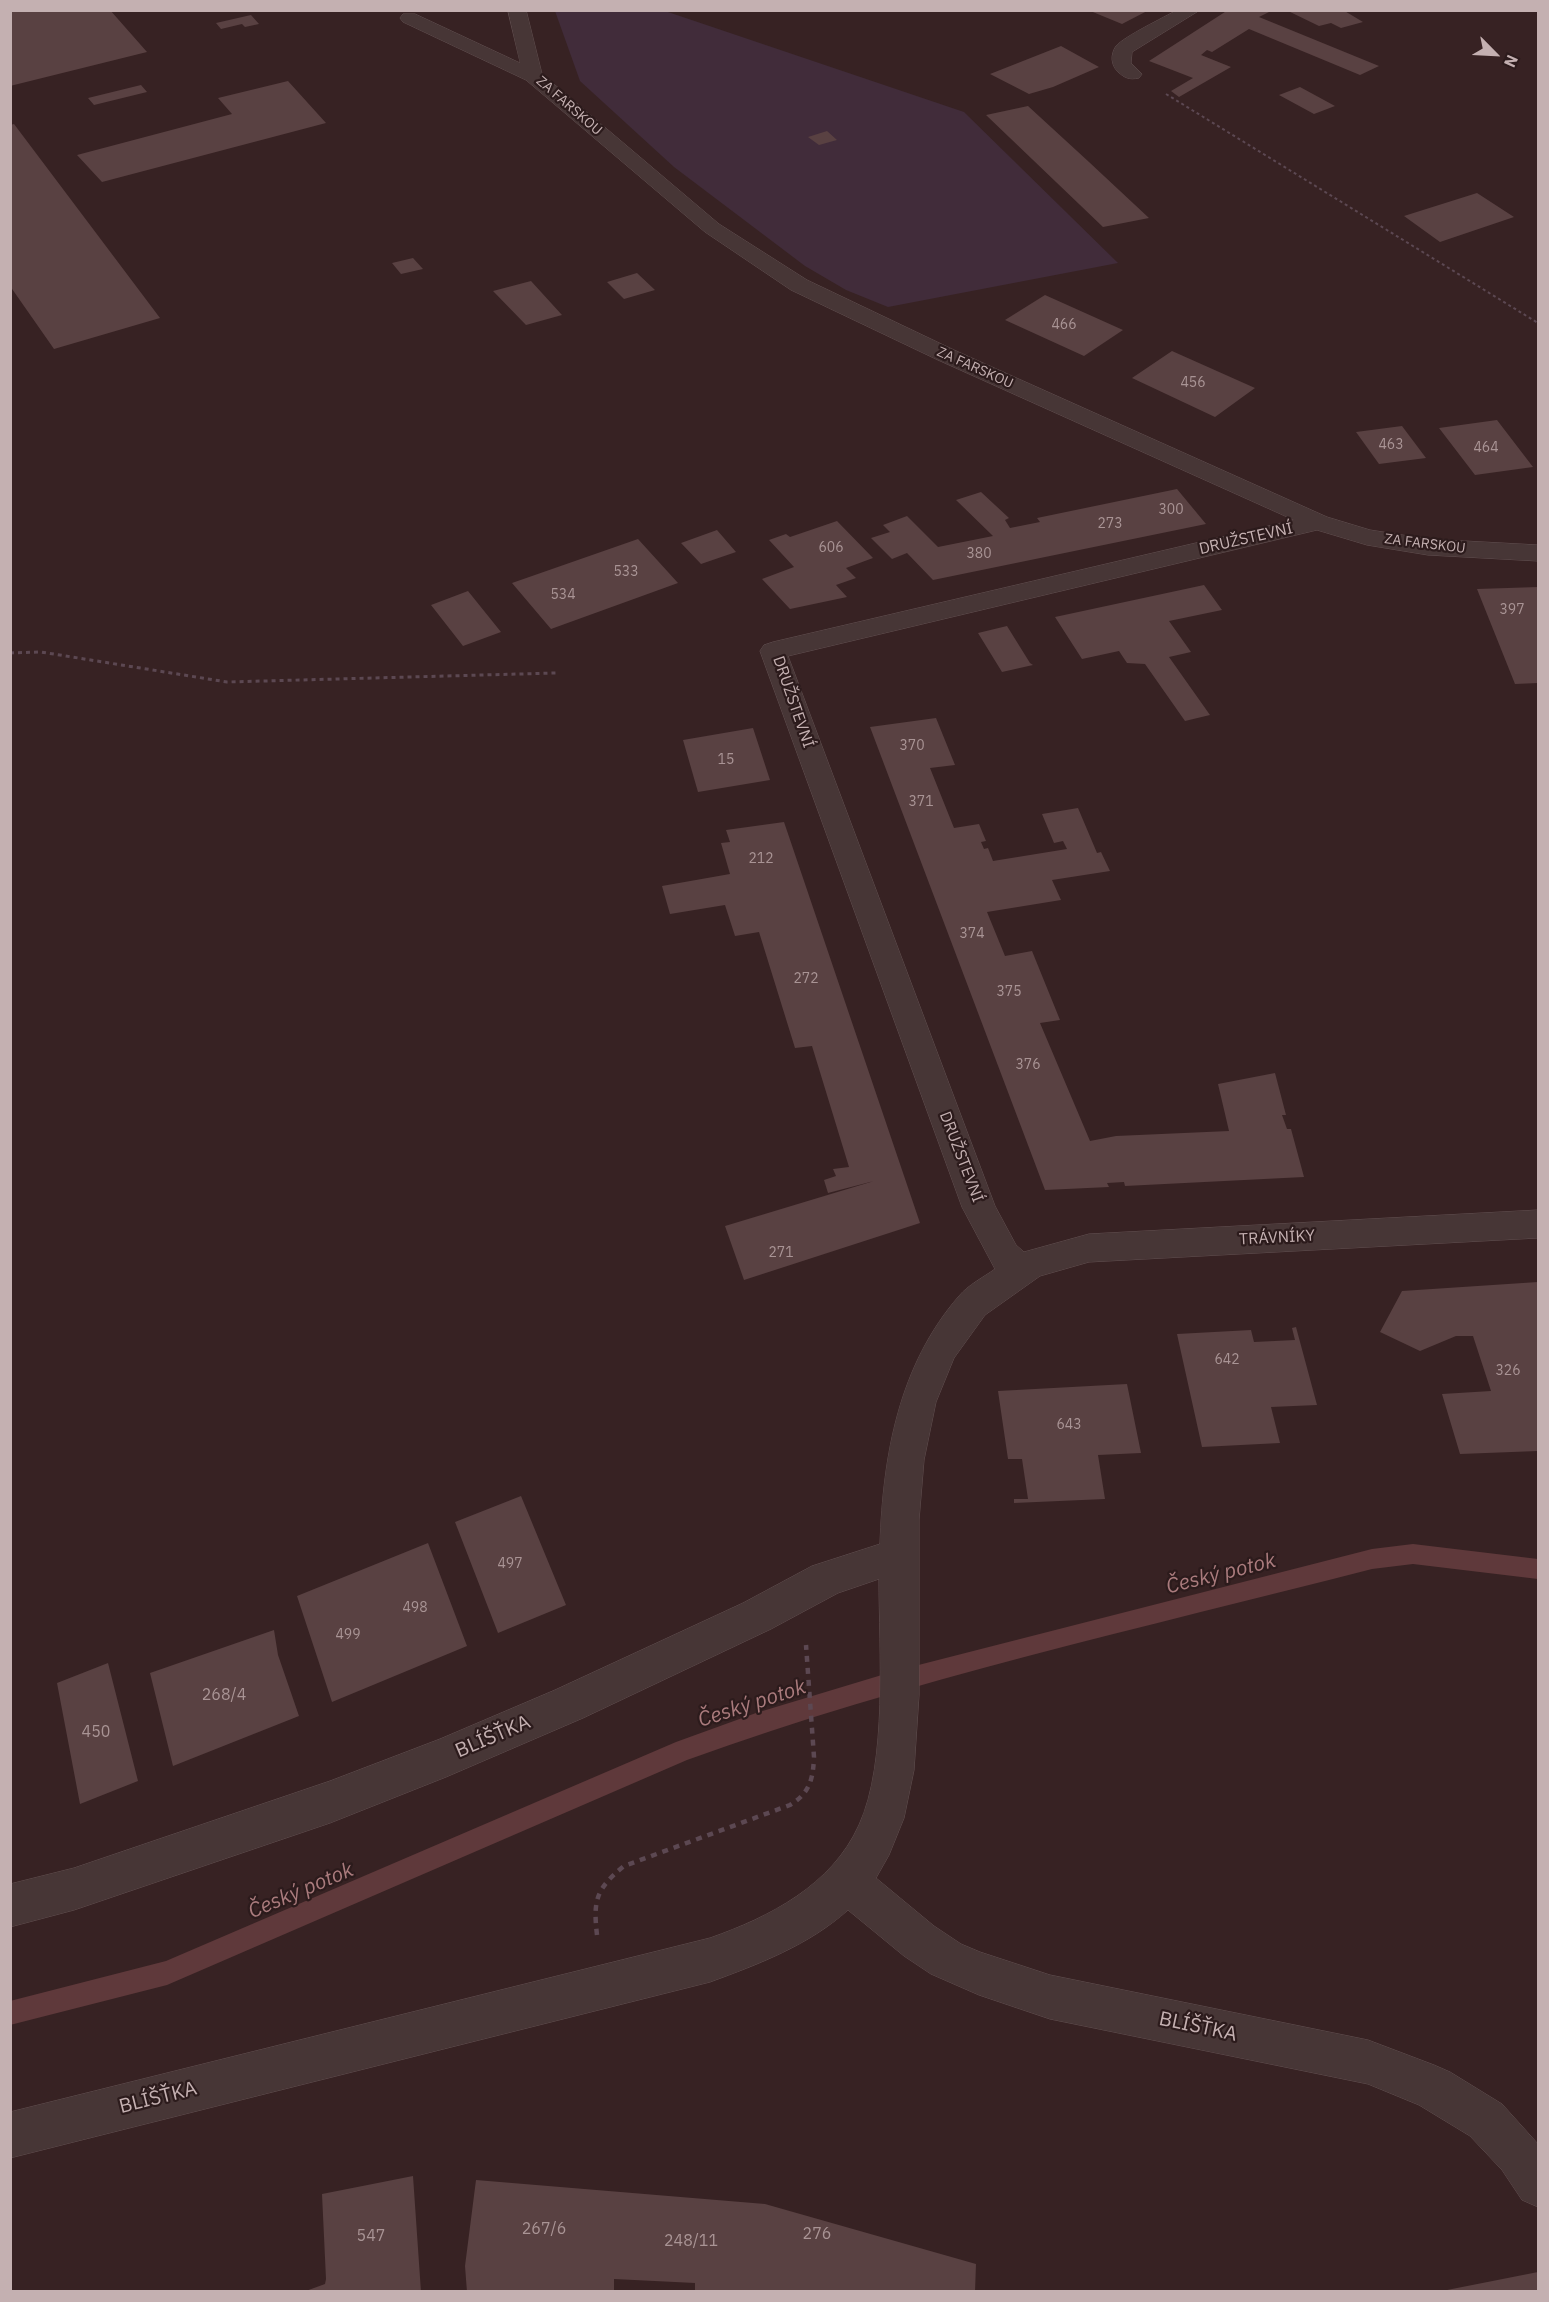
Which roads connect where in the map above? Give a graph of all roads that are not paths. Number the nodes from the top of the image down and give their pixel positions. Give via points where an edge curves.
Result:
1 (517, 10) edge
2 (1191, 10) edge
3 (440, 12) dead end
4 (1132, 74) road end
5 (533, 76) junction
6 (1318, 522) junction
7 (1539, 553) edge
8 (1539, 1224) edge
9 (1019, 1270) junction
10 (899, 1557) junction
11 (847, 1881) junction
12 (10, 1906) edge
13 (10, 2135) edge
14 (1539, 2184) edge

1 - 5 street, ZA FARSKOU
2 - 4 street via 1124,50 1122,66
3 - 5 street via 409,18
5 - 6 street, ZA FARSKOU via 712,228 799,285
6 - 7 street, ZA FARSKOU via 1367,537 1428,547
6 - 9 street, DRUŽSTEVNÍ via 773,651 979,1207 1004,1255
8 - 9 street, TRÁVNÍKY via 1089,1248
9 - 10 street, TRÁVNÍKY via 960,1318 940,1347 923,1384 902,1479
10 - 11 street, BLÍŠŤKA via 901,1624 894,1772 886,1811 867,1853
10 - 12 street, BLÍŠŤKA via 865,1564 826,1579 757,1616 580,1699 435,1761 330,1802 75,1889
11 - 13 street, BLÍŠŤKA via 823,1904 783,1930 710,1959
11 - 14 street, BLÍŠŤKA via 918,1941 978,1973 1050,1996 1368,2062 1434,2088 1486,2120

